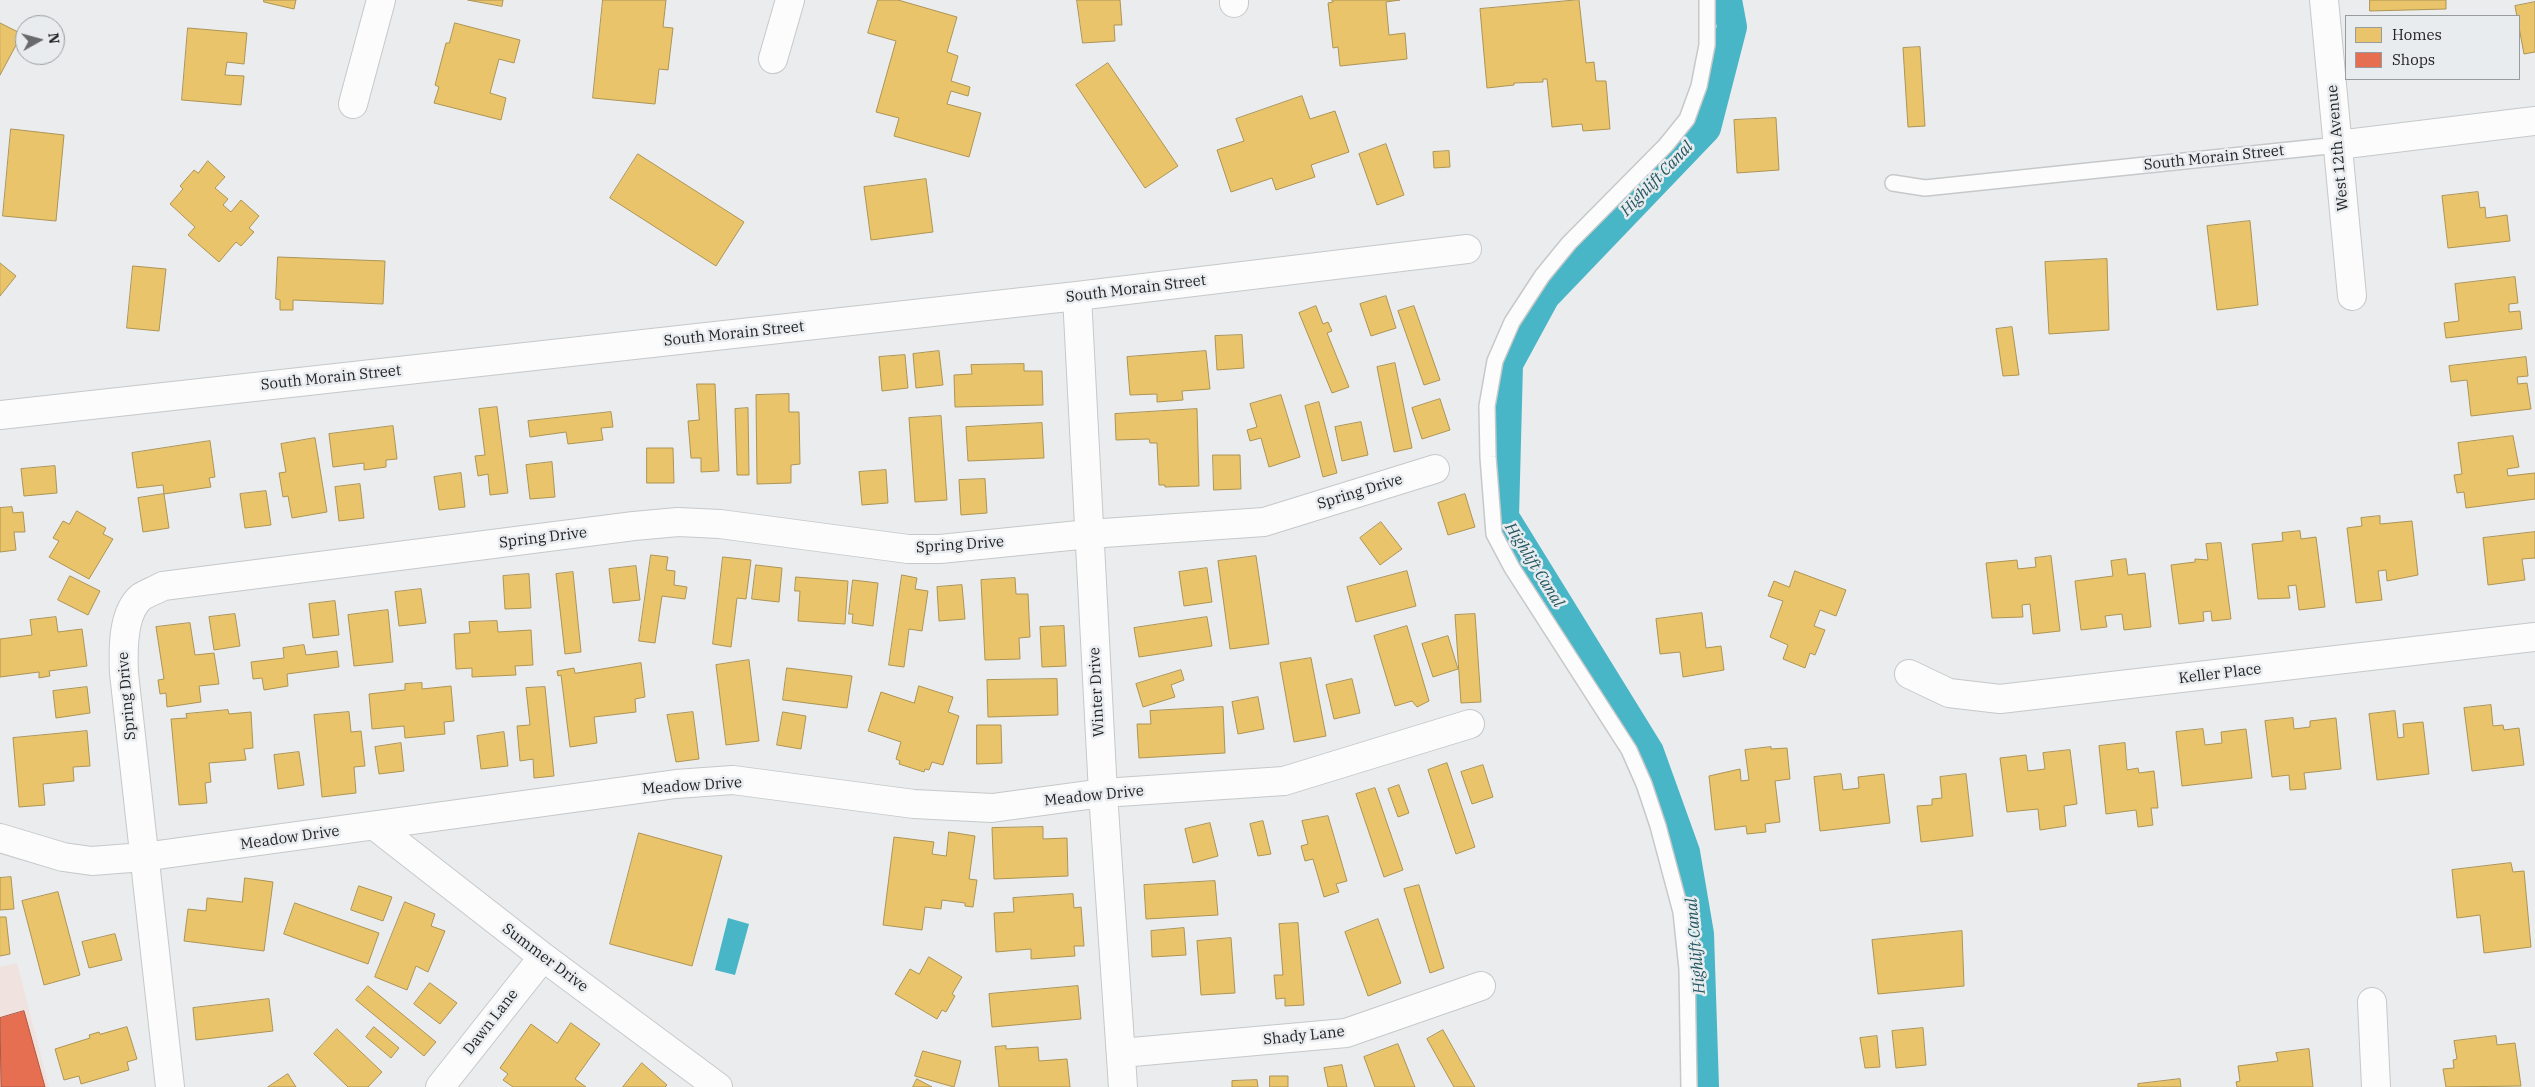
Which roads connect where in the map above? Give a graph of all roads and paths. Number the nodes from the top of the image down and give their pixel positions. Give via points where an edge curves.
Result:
1 (381, 0) edge
2 (790, 0) edge
3 (1707, 0) edge
4 (2324, 0) edge
5 (773, 60) dead end
6 (353, 104) dead end
7 (2535, 122) edge
8 (2338, 145) junction
9 (1893, 183) dead end
10 (1467, 249) dead end
11 (1077, 296) junction
12 (2352, 296) dead end
13 (0, 415) edge
14 (1435, 469) dead end
15 (1089, 534) junction
16 (2535, 638) edge
17 (1909, 674) dead end
18 (1470, 724) dead end
19 (1103, 793) junction
20 (375, 826) junction
21 (0, 838) edge
22 (143, 857) junction
23 (543, 957) junction
24 (1481, 986) dead end
25 (2372, 1002) dead end
26 (1120, 1053) junction
27 (170, 1087) edge
28 (440, 1087) edge
29 (718, 1087) edge
30 (1123, 1087) edge
31 (1689, 1087) edge
32 (2376, 1087) edge

1 - 6 street
2 - 5 street
3 - 31 lane via 1707,45 1699,86 1687,119 1666,146 1569,243 1542,276 1512,322 1495,361 1487,406 1494,534 1512,568 1629,750 1658,826 1681,912 1687,969
4 - 8 street, West 12th Avenue
7 - 8 street, South Morain Street
8 - 9 lane, South Morain Street via 1925,188
8 - 12 street, West 12th Avenue
10 - 11 street, South Morain Street
11 - 13 street, South Morain Street
11 - 15 street, Winter Drive
14 - 15 street, Spring Drive via 1264,522
15 - 19 street, Winter Drive
15 - 22 street, Spring Drive via 940,549 908,549 720,524 678,522 163,586 141,598 129,618 123,642
16 - 17 street, Keller Place via 2000,699 1949,693
18 - 19 street, Meadow Drive via 1284,781
19 - 20 street, Meadow Drive via 992,808 914,804 733,780 676,784
19 - 26 street, Winter Drive
20 - 22 street, Meadow Drive
20 - 23 street, Summer Drive
21 - 22 street, Meadow Drive via 92,861
22 - 27 street, Spring Drive
23 - 28 street, Dawn Lane
23 - 29 street, Summer Drive
24 - 26 street, Shady Lane via 1346,1033
25 - 32 street
26 - 30 street, Winter Drive

